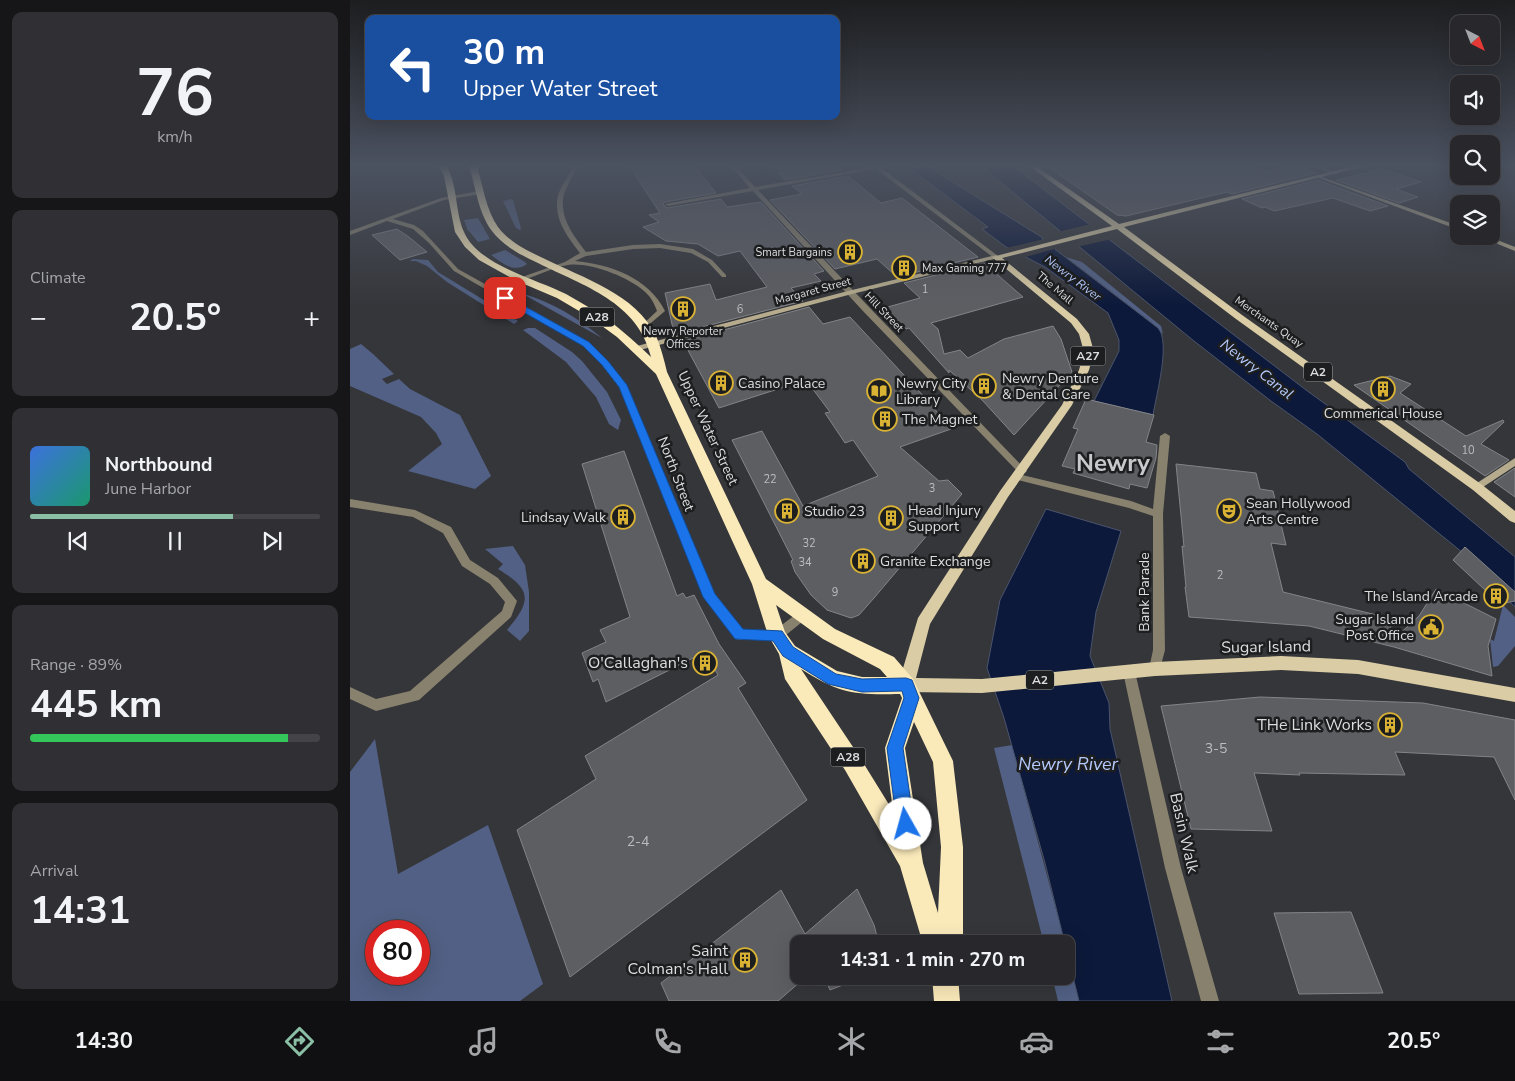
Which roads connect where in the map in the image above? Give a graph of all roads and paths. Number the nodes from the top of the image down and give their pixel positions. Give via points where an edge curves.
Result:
1 (404, 213) edge
2 (455, 213) edge
3 (486, 213) edge
4 (560, 213) edge
5 (777, 213) edge
6 (938, 213) edge
7 (1098, 213) edge
8 (1180, 213) edge
9 (1418, 213) edge
10 (385, 219) junction
11 (1450, 225) edge
12 (1120, 228) junction
13 (350, 233) edge
14 (1500, 243) edge
15 (1515, 249) edge
16 (584, 254) junction
17 (996, 257) junction
18 (567, 263) junction
19 (554, 267) junction
20 (724, 276) dead end
21 (520, 279) junction
22 (850, 292) junction
23 (645, 326) junction
24 (653, 344) junction
25 (636, 349) junction
26 (662, 372) junction
27 (1165, 436) dead end
28 (1515, 461) edge
29 (1020, 474) junction
30 (1477, 487) junction
31 (350, 503) edge
32 (1158, 514) junction
33 (1515, 518) edge
34 (760, 584) junction
35 (803, 615) junction
36 (782, 644) junction
37 (1155, 669) junction
38 (1129, 672) junction
39 (909, 691) junction
40 (350, 693) edge
41 (1515, 695) edge
42 (911, 863) junction
43 (933, 935) edge
44 (950, 935) edge
45 (946, 985) edge
46 (947, 1001) edge
47 (1210, 1001) edge

1 - 10 street
2 - 21 highway, Upper Water Street / A28 via 459,232 468,245 482,258
3 - 19 highway, A28 via 491,225 508,243
4 - 16 street via 562,223
5 - 22 street, Hill Street
6 - 17 street, The Mall
7 - 12 main road, Merchants Quay / A2
8 - 12 main road
9 - 11 street
10 - 13 street
10 - 36 street, North Street via 413,227 429,238 456,270 586,344 605,363 624,387 710,597 740,635
12 - 17 main road
12 - 30 main road, Merchants Quay / A2
14 - 15 street
16 - 18 street
16 - 20 street via 633,247 680,248 710,261
17 - 22 street, Margaret Street
17 - 29 main road, The Mall / A27 via 1074,320 1084,334 1088,352 1084,370 1067,405
18 - 19 street
18 - 23 street via 585,263 602,268 629,278 650,293 658,301 661,312
19 - 21 street
19 - 23 highway, A28 via 610,295
21 - 25 highway, Upper Water Street / A28 via 561,296 595,316
22 - 24 street, Margaret Street
22 - 29 street, Hill Street
23 - 24 highway, A28
24 - 25 street, Margaret Street
24 - 26 highway, A28
25 - 26 highway, Upper Water Street / A28
26 - 34 highway, Upper Water Street / A28
27 - 32 street, Bank Parade
28 - 30 street
29 - 32 street via 1038,482
29 - 39 main road, A27 via 923,622
30 - 33 main road, Merchants Quay / A2
31 - 40 street via 415,514 447,530 466,563 494,581 511,601 507,614 414,696 376,705
32 - 37 street, Bank Parade via 1159,650
34 - 35 highway, Upper Water Street / A28
34 - 36 highway, Upper Water Street / A28
35 - 36 street
35 - 39 highway, Upper Water Street / A28 via 829,634 887,663
36 - 39 highway via 833,679
36 - 42 highway, A28 via 792,673 852,763
37 - 38 main road, Sugar Island / A2
37 - 41 main road, Sugar Island / A2 via 1281,663 1358,666
38 - 39 main road, Sugar Island / A2
38 - 47 street, Basin Walk via 1173,868
39 - 42 highway, A28 via 895,748
39 - 44 highway, A28 via 943,761 952,848
42 - 43 highway, A28
45 - 46 highway

